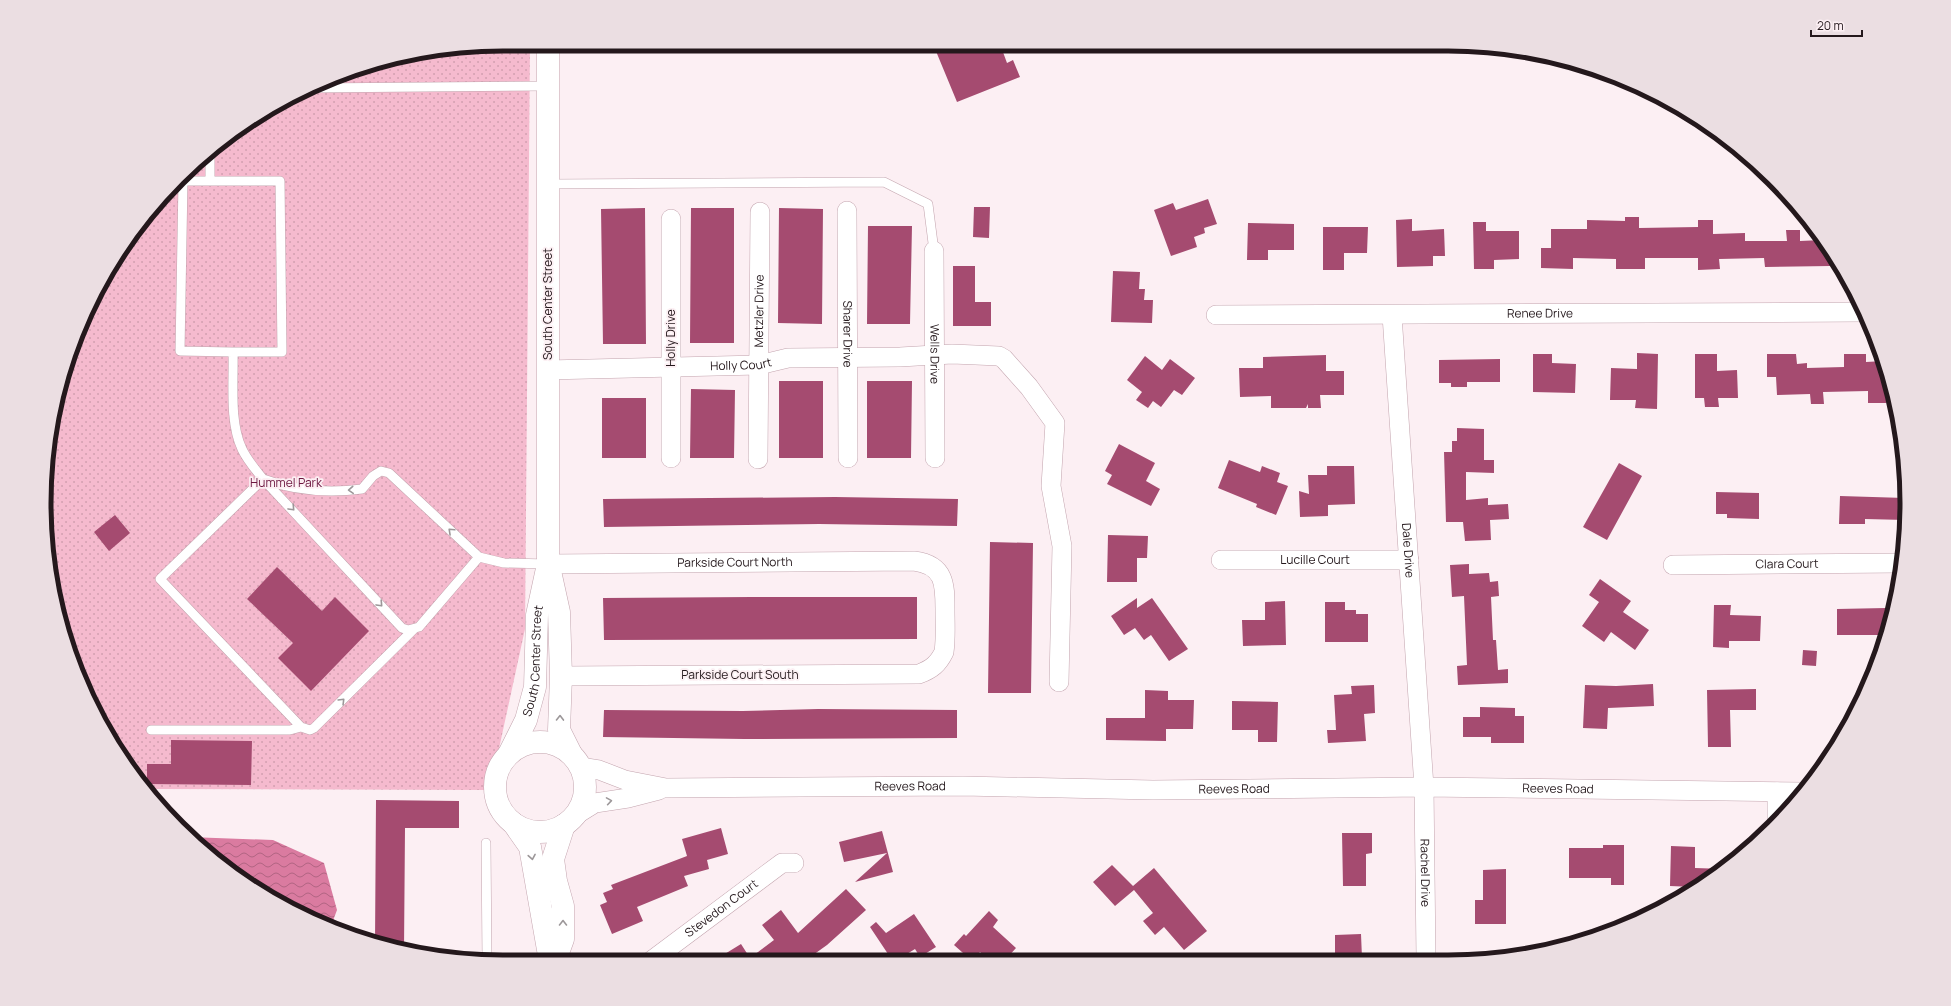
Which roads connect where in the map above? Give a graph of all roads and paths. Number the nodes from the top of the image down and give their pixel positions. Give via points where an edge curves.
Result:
1 (548, 51) edge
2 (548, 86) junction
3 (324, 88) edge
4 (210, 159) edge
5 (185, 181) edge
6 (210, 181) junction
7 (183, 183) edge
8 (548, 184) junction
9 (847, 211) dead end
10 (760, 212) dead end
11 (671, 219) dead end
12 (934, 250) joint
13 (1857, 312) edge
14 (1216, 315) dead end
15 (1392, 315) junction
16 (233, 352) junction
17 (935, 355) junction
18 (848, 358) junction
19 (759, 365) junction
20 (671, 367) junction
21 (547, 370) junction
22 (671, 458) dead end
23 (848, 458) dead end
24 (935, 458) dead end
25 (758, 459) dead end
26 (263, 480) junction
27 (479, 557) junction
28 (1221, 560) dead end
29 (1409, 560) junction
30 (1896, 563) edge
31 (548, 564) junction
32 (1673, 565) dead end
33 (414, 629) junction
34 (920, 674) joint
35 (561, 676) junction
36 (1059, 682) dead end
37 (301, 727) junction
38 (151, 730) dead end
39 (509, 754) junction
40 (576, 761) junction
41 (1424, 787) junction
42 (666, 788) junction
43 (1777, 792) junction
44 (1795, 792) edge
45 (1777, 813) edge
46 (569, 821) junction
47 (514, 824) junction
48 (486, 843) dead end
49 (794, 863) dead end
50 (486, 954) edge
51 (549, 955) edge
52 (557, 955) edge
53 (658, 955) edge
54 (1426, 955) edge

1 - 2 main road, South Center Street
2 - 3 lane
2 - 8 main road, South Center Street
4 - 6 lane
5 - 6 lane
6 - 16 lane via 280,181 282,352
7 - 16 lane via 180,351
8 - 12 lane via 884,182 928,204
8 - 21 main road, South Center Street
9 - 18 street, Sharer Drive
10 - 19 street, Metzler Drive
11 - 20 street, Holly Drive
12 - 17 street, Wells Drive
13 - 15 street, Renee Drive
14 - 15 street, Renee Drive
15 - 29 street, Dale Drive
16 - 26 lane via 234,417 238,439 242,450
17 - 18 street, Holly Court
17 - 24 street, Wells Drive
17 - 36 street, Holly Court via 999,356 1029,387 1055,423 1051,486 1062,546
18 - 19 street, Holly Court via 788,358
18 - 23 street, Sharer Drive
19 - 20 street, Holly Court
19 - 25 street, Metzler Drive
20 - 21 street, Holly Court
20 - 22 street, Holly Drive
21 - 31 main road, South Center Street
27 -> 26 lane via 389,473 382,471 373,476 362,489 333,491 280,486
26 -> 33 lane via 402,628
26 - 37 lane via 160,579
27 - 31 lane via 504,563
27 - 33 lane via 419,627
28 - 29 street, Lucille Court
29 - 41 street, Dale Drive
30 - 32 street, Clara Court
31 - 34 street, Parkside Court North via 923,562 934,568 945,586 945,643 939,661 931,669
31 - 35 main road, South Center Street via 559,612
31 - 39 main road, South Center Street via 537,615 535,688 526,720
37 -> 33 lane via 310,730 314,728
34 - 35 street, Parkside Court South
40 -> 35 main road, South Center Street via 559,730
37 - 38 lane via 290,730
39 - 40 main road via 520,746 547,743 560,747
39 - 47 main road via 501,764 495,790 504,814
40 - 42 street, Reeves Road via 625,780
40 - 46 main road via 584,779 585,792 581,805
41 - 42 street, Reeves Road via 1153,790 963,786
41 - 43 street, Reeves Road
41 - 54 street, Rachel Drive
46 -> 42 street, Reeves Road via 595,803
43 - 44 street, Reeves Road
43 - 45 street
46 - 47 main road via 552,831 539,832 525,830
52 -> 46 main road via 563,939 563,906 553,859
47 -> 51 main road via 530,847
48 - 50 lane
49 - 53 street, Stevedon Court via 782,863

